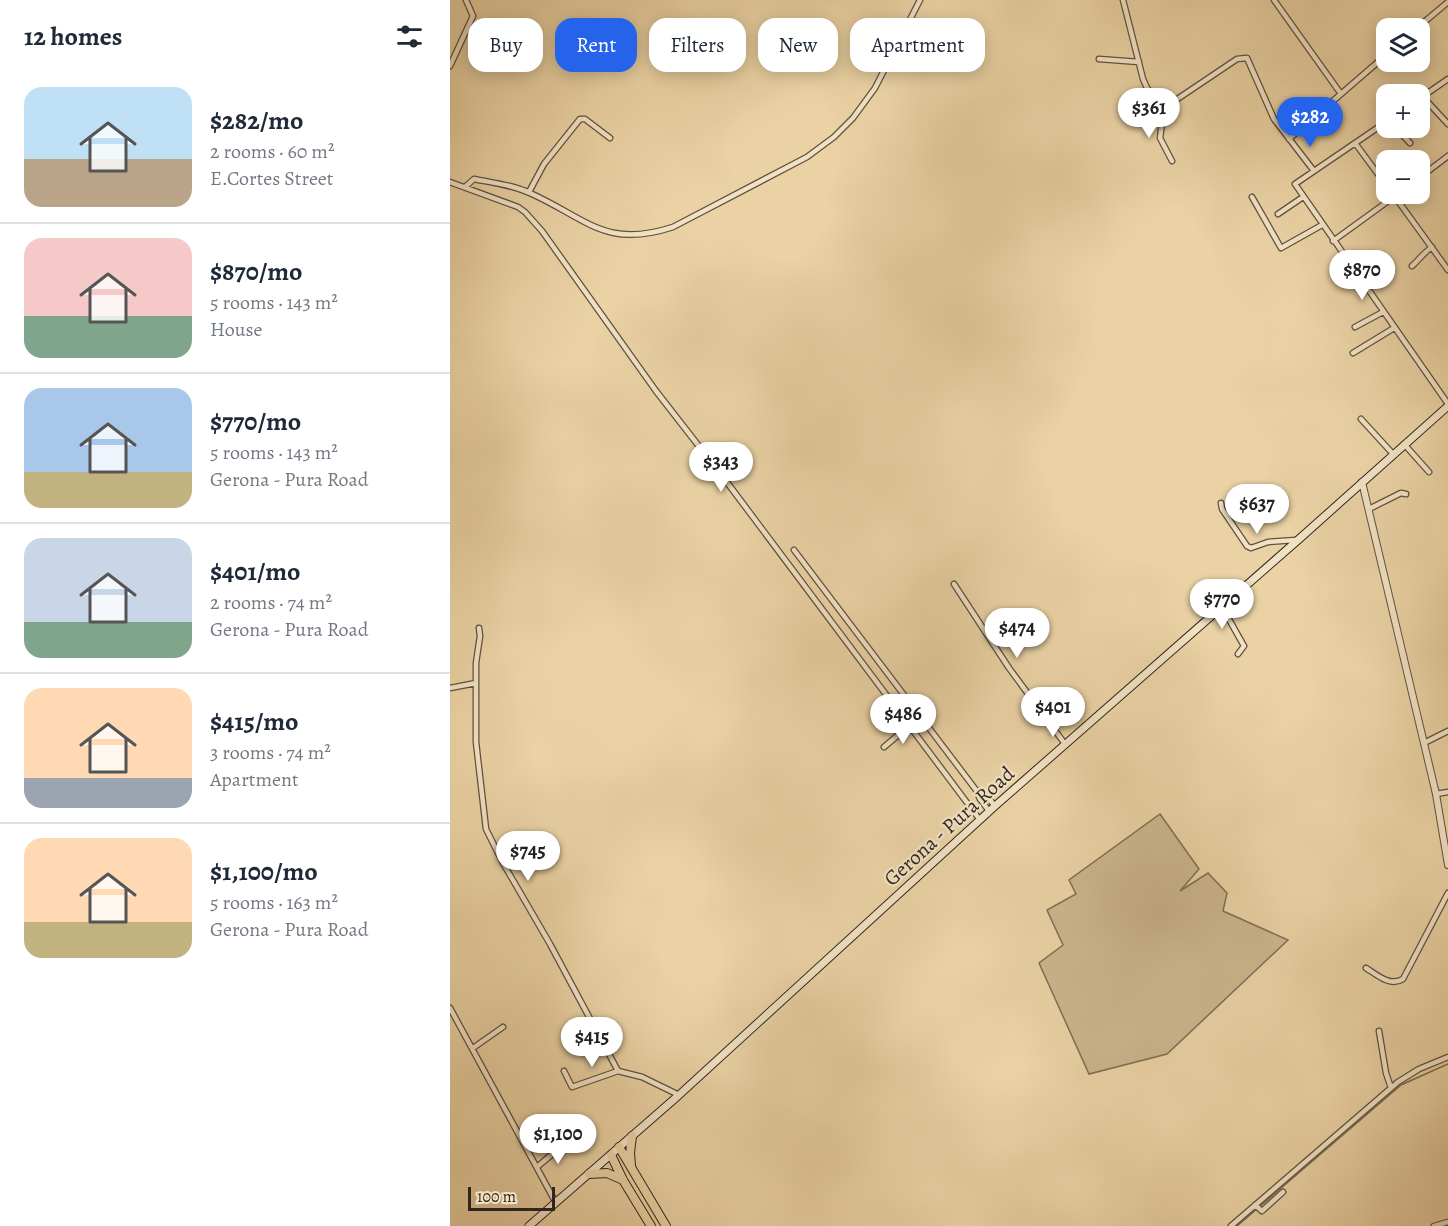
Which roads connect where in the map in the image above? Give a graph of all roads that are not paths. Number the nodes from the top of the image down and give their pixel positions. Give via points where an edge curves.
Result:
1 (466, 0) edge
2 (920, 0) edge
3 (1123, 0) edge
4 (1274, 0) edge
5 (1448, 2) edge
6 (1429, 18) edge
7 (1100, 59) dead end
8 (1138, 62) junction
9 (1376, 64) edge
10 (450, 66) edge
11 (1448, 79) edge
12 (1430, 92) edge
13 (1341, 94) junction
14 (1430, 107) edge
15 (1164, 108) junction
16 (1448, 124) edge
17 (1376, 129) edge
18 (610, 138) dead end
19 (1405, 138) edge
20 (1289, 139) junction
21 (1355, 143) junction
22 (1410, 143) dead end
23 (1448, 156) edge
24 (1172, 161) dead end
25 (1430, 170) edge
26 (1314, 171) junction
27 (1376, 171) edge
28 (450, 182) edge
29 (465, 187) junction
30 (529, 192) junction
31 (1303, 196) junction
32 (1252, 197) dead end
33 (1382, 204) edge
34 (1402, 204) edge
35 (1278, 214) dead end
36 (1322, 225) junction
37 (1333, 241) junction
38 (1432, 247) junction
39 (1412, 266) dead end
40 (1448, 270) edge
41 (1383, 312) junction
42 (1355, 327) dead end
43 (1394, 328) junction
44 (1353, 353) dead end
45 (1448, 405) edge
46 (1361, 419) dead end
47 (1404, 444) junction
48 (1393, 454) junction
49 (1429, 472) dead end
50 (1362, 482) junction
51 (1406, 494) dead end
52 (1221, 503) dead end
53 (1369, 509) junction
54 (1298, 540) junction
55 (794, 550) dead end
56 (954, 584) dead end
57 (1222, 607) junction
58 (479, 628) dead end
59 (1238, 654) dead end
60 (476, 683) junction
61 (450, 688) edge
62 (909, 726) junction
63 (1448, 731) edge
64 (1424, 743) junction
65 (1065, 744) junction
66 (884, 747) dead end
67 (1448, 792) edge
68 (1436, 794) junction
69 (992, 808) junction
70 (980, 820) junction
71 (1445, 827) edge
72 (1448, 865) edge
73 (1448, 893) edge
74 (1366, 968) dead end
75 (450, 1008) edge
76 (503, 1027) dead end
77 (1379, 1031) dead end
78 (473, 1048) junction
79 (1448, 1057) edge
80 (564, 1071) dead end
81 (618, 1071) junction
82 (1391, 1088) junction
83 (679, 1095) junction
84 (632, 1136) junction
85 (563, 1145) dead end
86 (619, 1147) junction
87 (610, 1155) junction
88 (537, 1167) junction
89 (632, 1168) junction
90 (589, 1174) junction
91 (623, 1180) junction
92 (1283, 1192) dead end
93 (556, 1203) junction
94 (1257, 1207) junction
95 (1448, 1222) edge
96 (529, 1226) edge
97 (651, 1226) edge
98 (666, 1226) edge
99 (1231, 1226) edge
100 (1434, 1226) edge

1 - 10 street via 473,16
2 - 30 street via 875,88 834,137 807,157 703,213 654,233 620,234 592,227
3 - 8 street
4 - 13 street
5 - 6 street
7 - 8 street
8 - 15 street via 1147,88
9 - 13 street
11 - 12 street
13 - 20 street
14 - 16 street
15 - 20 street via 1245,57 1274,119
15 - 24 street via 1160,138
17 - 21 street
18 - 30 street via 580,119 544,164
19 - 22 street
20 - 26 street
21 - 26 street
21 - 27 street
23 - 25 street
26 - 31 street via 1294,184
28 - 29 street
29 - 30 street via 474,179
29 - 62 street via 525,212 542,231 656,391
31 - 35 street
31 - 36 street
32 - 36 street via 1281,248
33 - 37 street
34 - 38 street
36 - 37 street
37 - 41 street
38 - 39 street
38 - 40 street
41 - 42 street
41 - 43 street
43 - 44 street
43 - 45 street
45 - 47 main road, Gerona - Pura Road
46 - 48 street
47 - 48 main road, Gerona - Pura Road
47 - 49 street
48 - 50 main road, Gerona - Pura Road
50 - 53 street
50 - 54 main road, Gerona - Pura Road
51 - 53 street
52 - 54 street via 1221,509 1251,548 1268,542
53 - 64 street
54 - 57 main road, Gerona - Pura Road
55 - 69 street
56 - 65 street
57 - 59 street via 1243,642 1244,649
57 - 65 main road, Gerona - Pura Road
58 - 60 street
60 - 61 street
60 - 81 street via 476,742 486,829
62 - 66 street
62 - 70 street
63 - 64 street
64 - 68 street
65 - 69 main road, Gerona - Pura Road
67 - 68 street
68 - 71 street
69 - 70 main road, Gerona - Pura Road
70 - 83 main road, Gerona - Pura Road
71 - 72 street
73 - 74 street via 1403,979 1388,981
75 - 78 street
76 - 78 street
77 - 82 street
78 - 88 street
79 - 82 street via 1402,1078
80 - 81 street via 572,1087
81 - 83 street via 642,1077
82 - 94 street
83 - 84 main road, Gerona - Pura Road
84 - 86 main road, Gerona - Pura Road
84 - 89 highway
85 - 88 street
86 - 87 main road, Gerona - Pura Road
86 - 89 highway
87 - 90 main road, Gerona - Pura Road
87 - 91 highway
88 - 93 street
89 - 98 highway
90 - 91 highway via 607,1173
90 - 93 main road, Gerona - Pura Road
91 - 97 highway
92 - 94 street via 1264,1209
93 - 96 main road, Gerona - Pura Road
94 - 99 street
95 - 100 street

